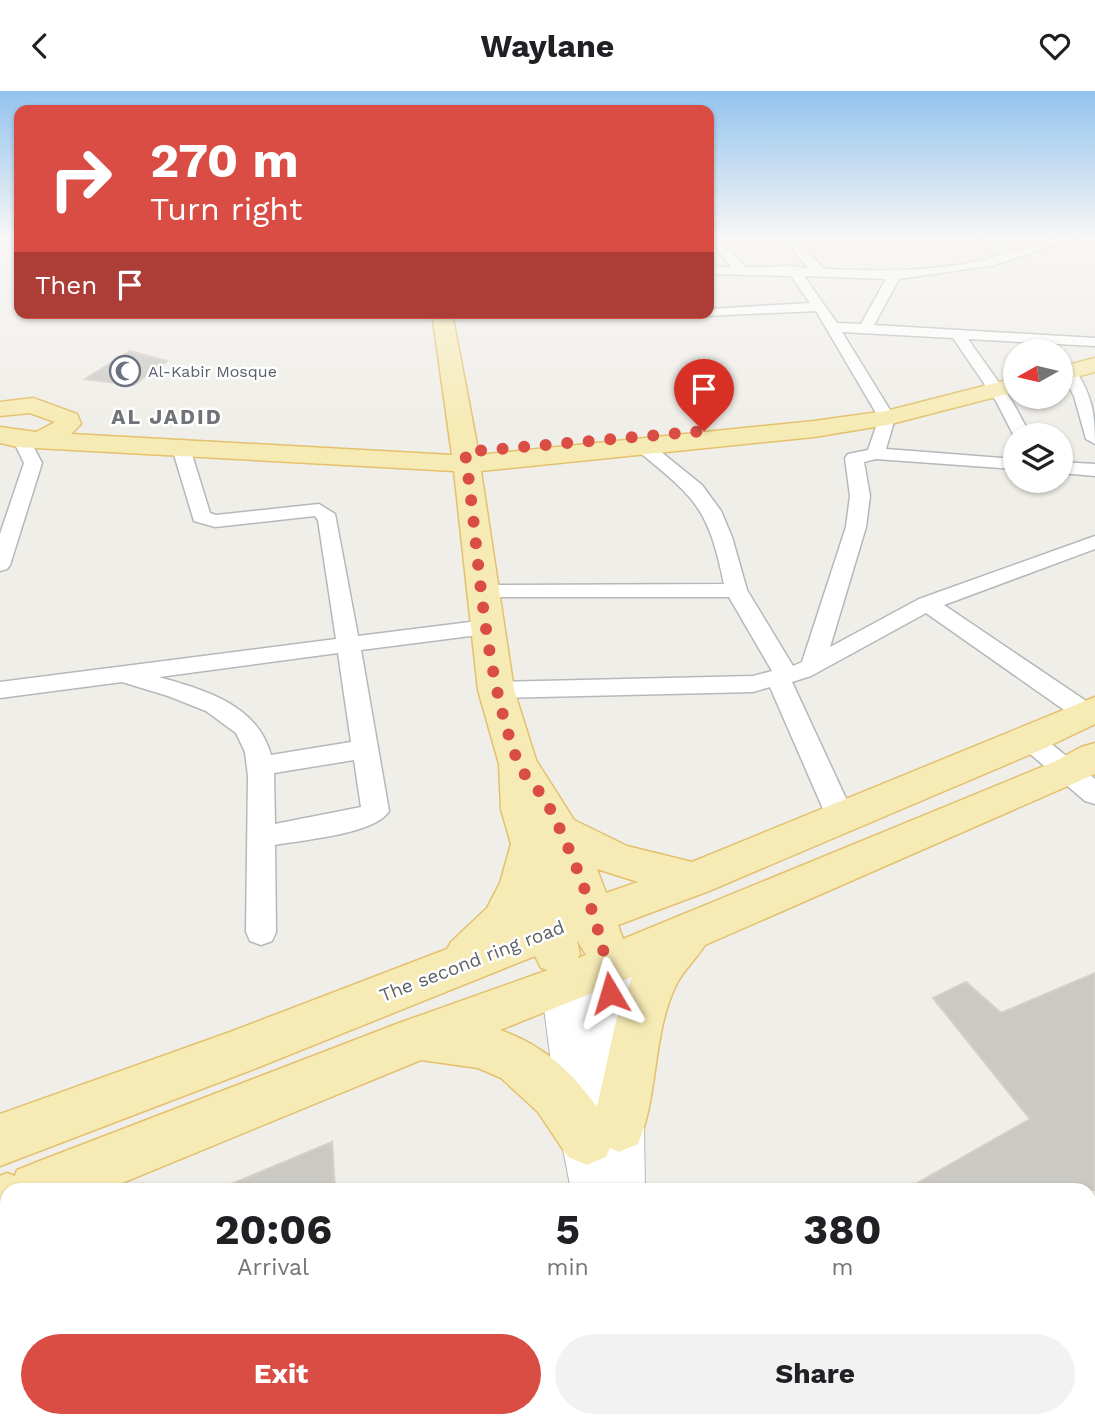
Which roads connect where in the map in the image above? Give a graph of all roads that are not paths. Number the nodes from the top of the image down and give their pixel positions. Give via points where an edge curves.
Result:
1 (815, 300) edge
2 (882, 300) edge
3 (820, 307) junction
4 (714, 313) edge
5 (443, 319) edge
6 (832, 327) junction
7 (865, 329) junction
8 (957, 334) junction
9 (1095, 342) edge
10 (1095, 353) edge
11 (1073, 364) edge
12 (1095, 365) edge
13 (1073, 368) edge
14 (1073, 379) edge
15 (999, 385) edge
16 (0, 396) edge
17 (1089, 396) edge
18 (12, 407) edge
19 (884, 413) junction
20 (68, 419) junction
21 (1016, 423) edge
22 (1095, 439) edge
23 (15, 440) edge
24 (645, 447) junction
25 (181, 448) junction
26 (876, 454) junction
27 (466, 458) junction
28 (1003, 463) edge
29 (1073, 468) edge
30 (1095, 470) edge
31 (1094, 543) edge
32 (0, 565) edge
33 (736, 590) junction
34 (481, 591) junction
35 (927, 604) junction
36 (486, 627) junction
37 (350, 645) junction
38 (813, 665) junction
39 (123, 674) junction
40 (782, 677) junction
41 (496, 689) junction
42 (0, 690) edge
43 (364, 749) junction
44 (1088, 749) edge
45 (259, 766) junction
46 (841, 818) junction
47 (546, 835) junction
48 (261, 837) junction
49 (694, 879) junction
50 (573, 923) junction
51 (261, 932) dead end
52 (689, 933) junction
53 (457, 965) junction
54 (609, 967) junction
55 (564, 985) junction
56 (417, 1039) junction
57 (603, 1133) junction
58 (0, 1140) edge
59 (55, 1183) edge
60 (599, 1183) edge
61 (616, 1183) edge

1 - 3 street
2 - 7 street
3 - 4 street
3 - 6 street
5 - 27 main road
6 - 7 street
6 - 19 street
7 - 8 street
8 - 9 street
8 - 15 street
10 - 11 main road
12 - 13 main road
14 - 17 street
15 - 19 main road
15 - 21 street
16 - 18 main road
17 - 22 street
18 - 20 main road
19 - 24 main road via 814,429
19 - 26 street
19 - 27 main road
20 - 23 main road via 61,431
20 - 27 main road via 145,433
23 - 25 main road
23 - 32 street via 33,463
24 - 27 main road
24 - 33 street via 696,491 712,512
25 - 27 main road
25 - 37 street via 201,517 206,520 325,512
26 - 28 street
26 - 38 street via 854,458 860,496 856,527
27 - 34 main road
29 - 30 street
31 - 35 street
33 - 34 street
33 - 40 street
34 - 36 main road
35 - 38 street
35 - 44 street
36 - 37 street
36 - 41 main road
37 - 39 street
37 - 43 street
38 - 40 street
39 - 42 street
39 - 45 street via 217,706 236,717 247,727
40 - 41 street via 753,684
40 - 46 street
41 - 47 main road via 518,764 521,809
43 - 45 street
43 - 48 street via 375,811 365,817
44 - 46 main road, The second ring road via 1030,740
44 - 52 main road
45 - 48 street
46 - 49 main road, The second ring road
47 - 49 main road via 617,860
47 - 50 main road
47 - 53 main road via 514,907 492,935
48 - 51 street
49 - 50 main road, The second ring road
50 - 53 main road, The second ring road
50 - 54 main road
50 - 55 main road
52 - 54 main road
52 - 57 main road via 656,977
53 - 58 main road, The second ring road
54 - 55 main road
54 - 57 street
55 - 56 main road
55 - 57 street
56 - 57 main road via 485,1047 529,1069
56 - 59 main road
57 - 60 street
57 - 61 street

